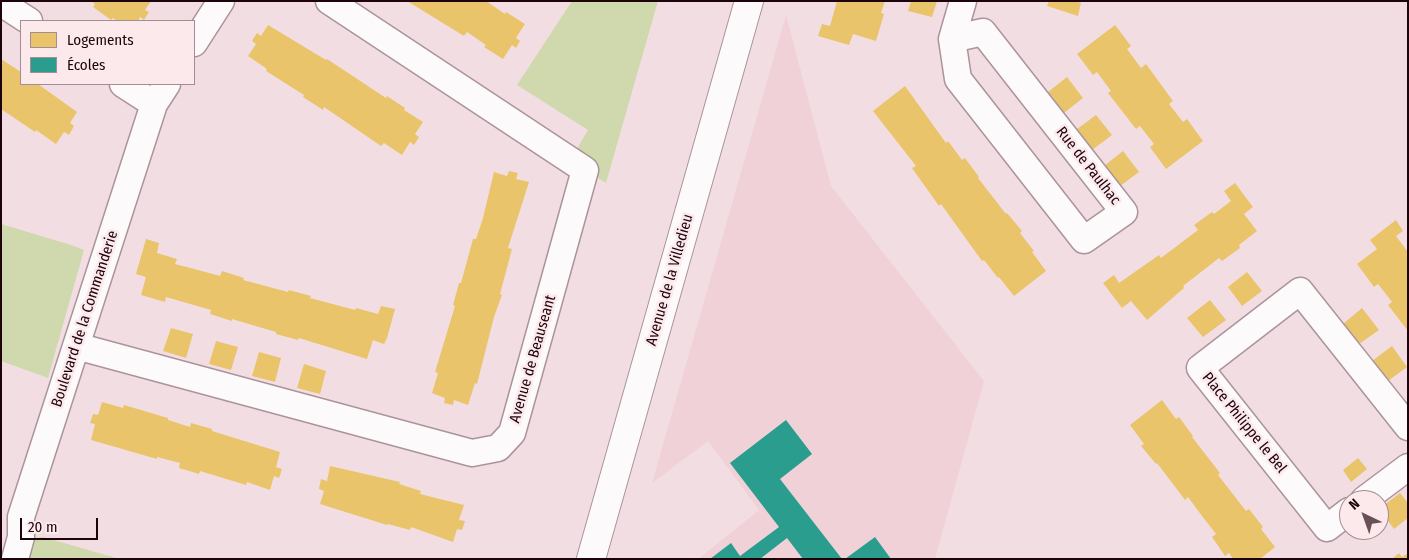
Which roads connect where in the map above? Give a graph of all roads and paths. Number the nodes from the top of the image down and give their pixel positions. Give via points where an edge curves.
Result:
1 (221, 1) edge
2 (329, 1) edge
3 (749, 1) edge
4 (963, 1) edge
5 (1, 3) edge
6 (27, 20) edge
7 (952, 39) junction
8 (195, 41) edge
9 (127, 85) edge
10 (161, 94) edge
11 (76, 346) junction
12 (1408, 427) edge
13 (1408, 467) edge
14 (1377, 490) edge
15 (11, 514) edge
16 (1339, 519) edge
17 (15, 559) edge
18 (591, 559) edge

1 - 8 street
2 - 11 street, Avenue de Beauseant via 585,170 512,433 498,448 472,453
3 - 18 street, Avenue de la Villedieu
4 - 7 street, Rue de Paulhac
5 - 6 street
7 - 7 street, Rue de Paulhac via 958,80 1084,240 1124,212 983,32
9 - 10 street
10 - 11 street, Boulevard de la Commanderie
11 - 15 street, Boulevard de la Commanderie
12 - 16 street, Place Philippe le Bel via 1300,291 1200,368 1327,528
13 - 14 street
15 - 17 street, Boulevard de la Commanderie via 21,537

